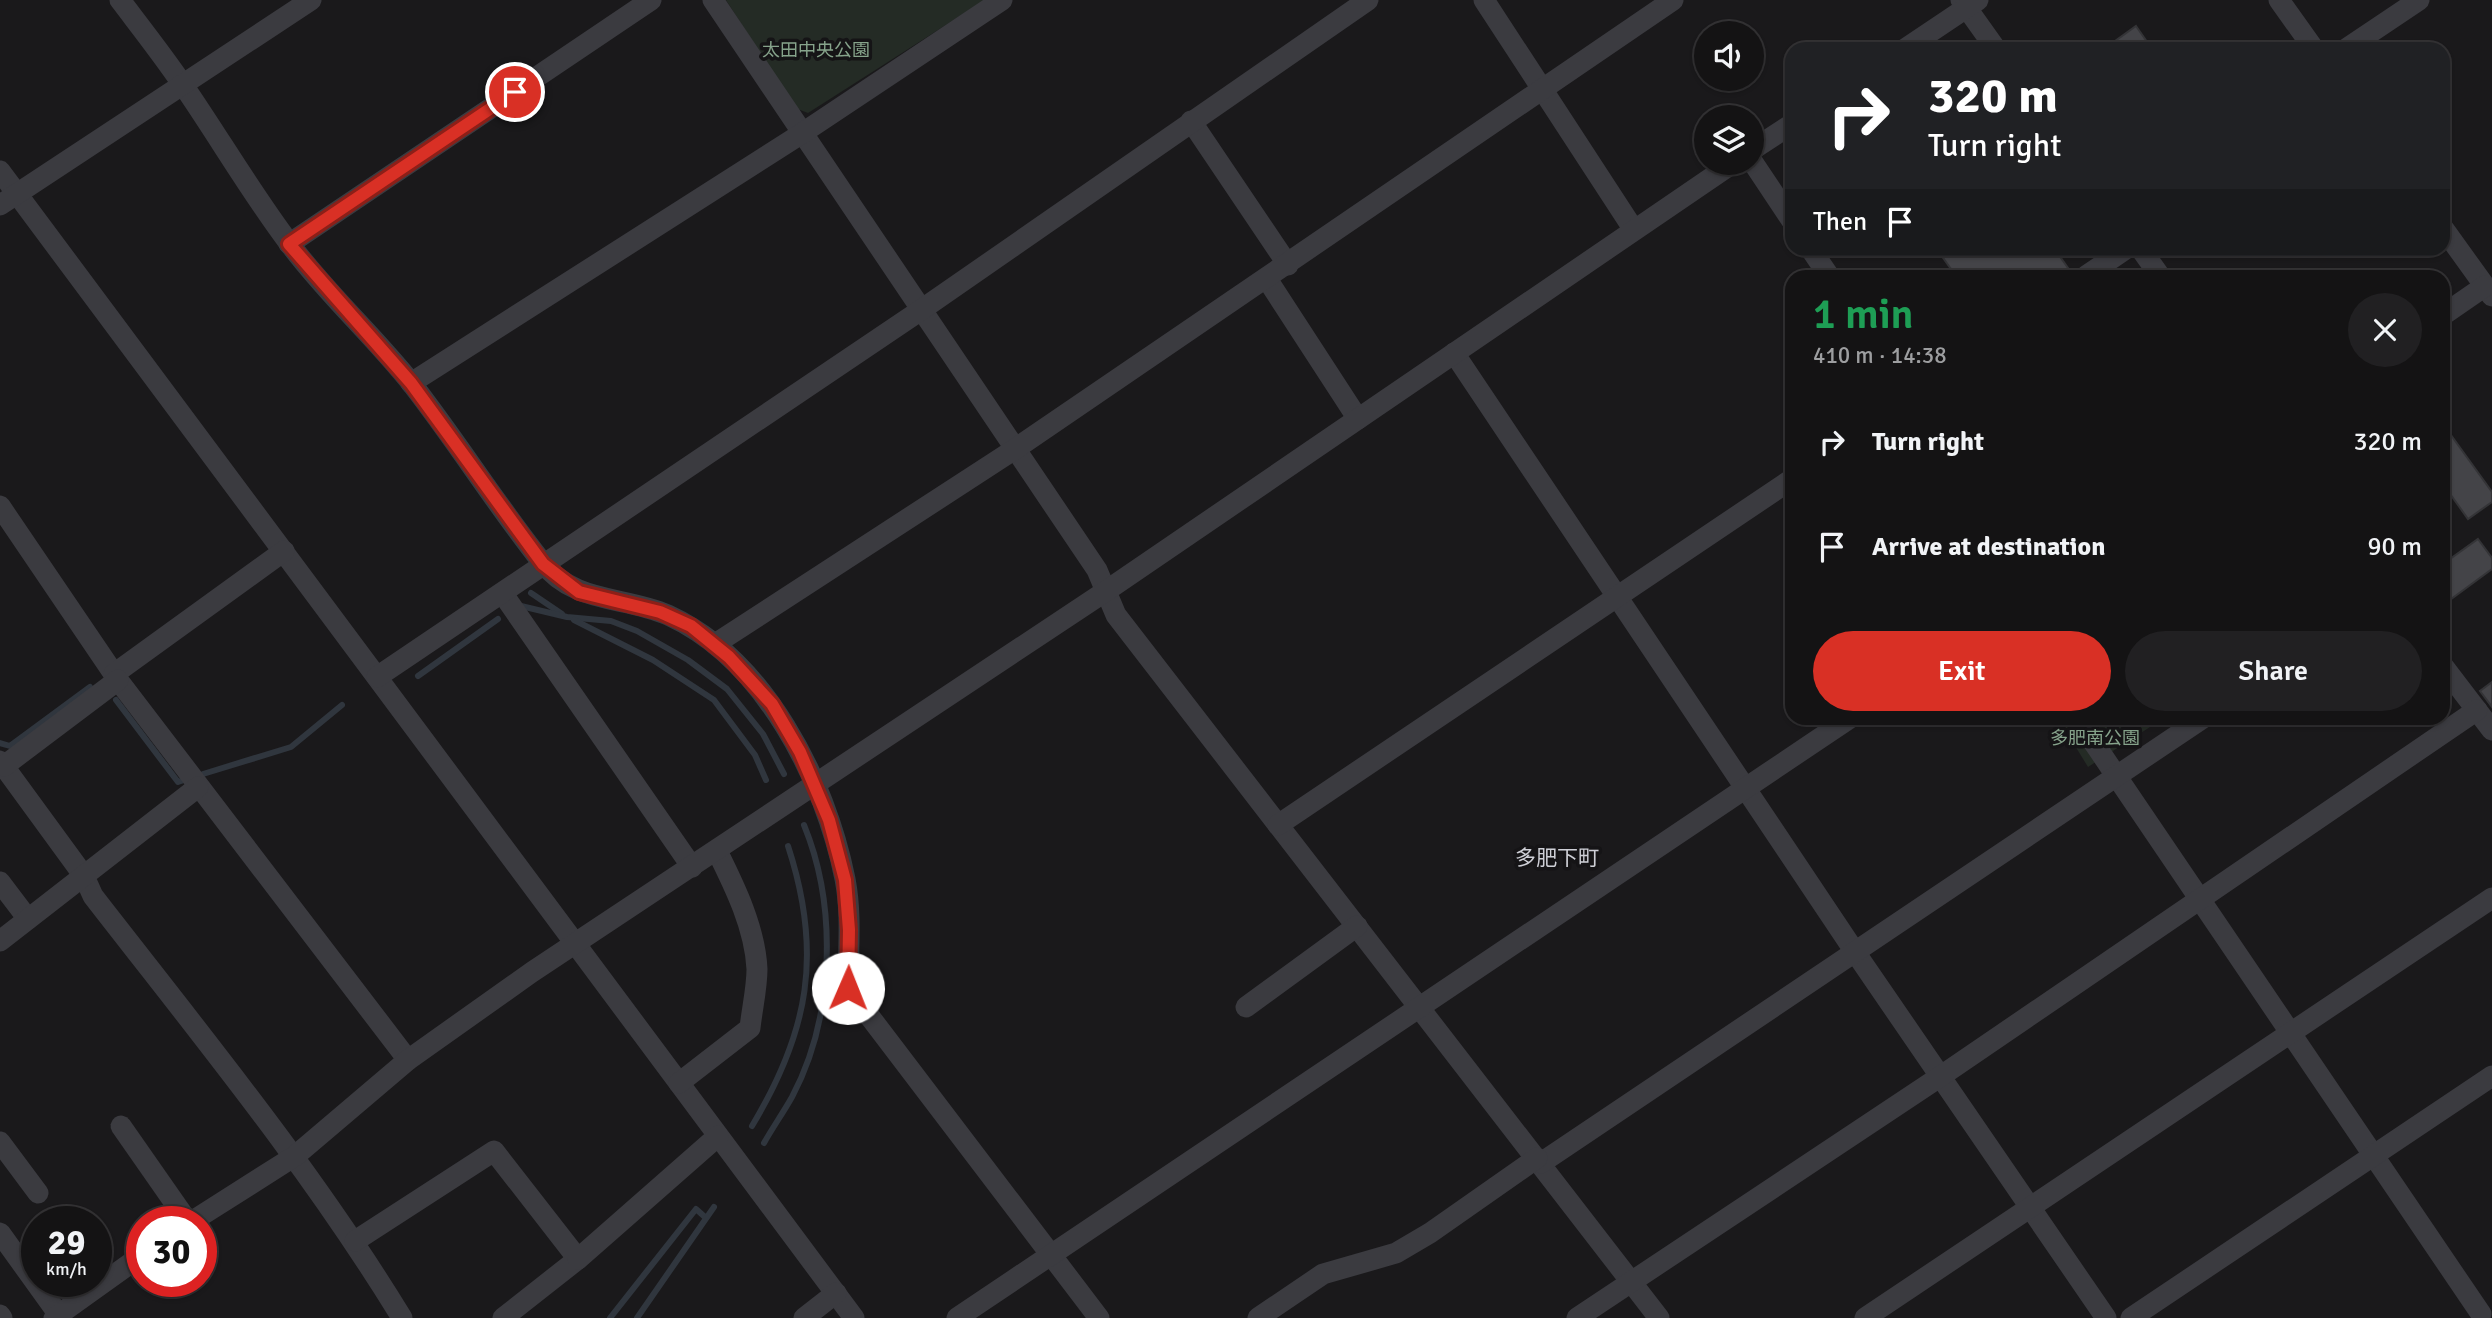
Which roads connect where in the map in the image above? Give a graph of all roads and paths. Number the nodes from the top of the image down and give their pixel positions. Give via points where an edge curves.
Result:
1 (120, 0) edge
2 (311, 0) edge
3 (651, 0) edge
4 (713, 0) edge
5 (1002, 0) edge
6 (1368, 0) edge
7 (1484, 0) edge
8 (1673, 0) edge
9 (2279, 0) edge
10 (2418, 0) edge
11 (1969, 3) edge
12 (1915, 42) edge
13 (1992, 42) edge
14 (2309, 42) edge
15 (2356, 42) edge
16 (183, 85) junction
17 (1542, 89) junction
18 (1191, 121) junction
19 (1785, 129) edge
20 (802, 134) junction
21 (1764, 142) edge
22 (0, 171) edge
23 (1715, 175) edge
24 (1761, 175) edge
25 (8, 199) edge
26 (1785, 210) edge
27 (1634, 230) junction
28 (2450, 238) edge
29 (289, 244) junction
30 (2115, 256) edge
31 (1288, 265) junction
32 (2095, 270) edge
33 (1267, 279) junction
34 (2489, 291) edge
35 (921, 310) junction
36 (2450, 311) edge
37 (1454, 354) junction
38 (411, 383) junction
39 (1358, 419) junction
40 (1016, 449) junction
41 (1785, 484) edge
42 (3, 515) edge
43 (284, 551) junction
44 (543, 564) junction
45 (1106, 591) junction
46 (503, 594) junction
47 (1618, 597) junction
48 (715, 644) junction
49 (2450, 675) edge
50 (116, 677) junction
51 (377, 677) junction
52 (2477, 710) junction
53 (1840, 725) edge
54 (2082, 725) edge
55 (2192, 725) edge
56 (2492, 730) edge
57 (2, 764) edge
58 (2116, 776) junction
59 (814, 787) junction
60 (198, 788) junction
61 (1745, 788) junction
62 (1278, 825) junction
63 (717, 851) junction
64 (692, 867) junction
65 (84, 876) junction
66 (0, 882) edge
67 (2200, 898) junction
68 (2492, 898) edge
69 (28, 919) junction
70 (1357, 926) junction
71 (0, 941) edge
72 (575, 943) junction
73 (1855, 952) junction
74 (1246, 1007) dead end
75 (1421, 1008) junction
76 (2289, 1034) junction
77 (408, 1060) junction
78 (1941, 1076) junction
79 (2492, 1076) edge
80 (679, 1083) junction
81 (121, 1126) dead end
82 (718, 1136) junction
83 (0, 1142) edge
84 (295, 1156) junction
85 (2373, 1157) junction
86 (1539, 1160) junction
87 (38, 1194) dead end
88 (178, 1206) edge
89 (215, 1206) edge
90 (2030, 1208) junction
91 (0, 1233) edge
92 (355, 1241) junction
93 (1049, 1257) junction
94 (578, 1259) junction
95 (126, 1266) edge
96 (1631, 1281) junction
97 (836, 1293) junction
98 (2483, 1312) edge
99 (56, 1316) edge
100 (402, 1318) edge
101 (503, 1318) edge
102 (804, 1318) edge
103 (854, 1318) edge
104 (957, 1318) edge
105 (1099, 1318) edge
106 (1258, 1318) edge
107 (1577, 1318) edge
108 (1660, 1318) edge
109 (1865, 1318) edge
110 (2106, 1318) edge
111 (2131, 1318) edge

1 - 16 street
2 - 16 street
3 - 29 street
4 - 20 street
5 - 20 street
6 - 18 street
7 - 17 street
8 - 17 street
9 - 14 street
10 - 15 street
11 - 12 street
11 - 13 street
16 - 25 street
16 - 29 street
17 - 27 street
17 - 31 street
18 - 31 street
18 - 35 street
19 - 21 street
20 - 35 street
20 - 38 street
22 - 25 street
23 - 27 street
24 - 26 street
25 - 43 street
27 - 37 street
28 - 34 street
29 - 38 street
30 - 32 street
31 - 33 street
33 - 39 street
33 - 40 street
34 - 36 street
35 - 40 street
35 - 44 street
37 - 39 street
37 - 47 street
38 - 44 street
39 - 45 street
40 - 45 street via 1097,570
40 - 48 street
41 - 47 street
42 - 50 street
43 - 50 street
43 - 51 street
44 - 46 street
44 - 48 street via 579,592 660,612
45 - 59 street
45 - 62 street via 1116,615
46 - 51 street
46 - 64 street
47 - 61 street
47 - 62 street
48 - 59 street via 772,704
49 - 52 street
50 - 57 street
50 - 60 street
51 - 72 street
52 - 56 street
52 - 67 street
53 - 61 street
54 - 58 street
55 - 58 street
57 - 65 street
58 - 67 street
58 - 73 street
59 - 63 street
59 - 93 street via 829,820 845,880 848,988
60 - 65 street
60 - 77 street
61 - 73 street
61 - 75 street
62 - 70 street
63 - 64 street
63 - 80 street via 753,939 757,971 750,1028
64 - 72 street
65 - 69 street
65 - 84 street via 93,896
66 - 69 street
67 - 76 street
67 - 78 street
68 - 76 street
69 - 71 street
70 - 74 street
70 - 75 street
72 - 77 street
72 - 80 street
73 - 78 street
73 - 86 street
75 - 86 street
75 - 93 street
76 - 85 street
76 - 90 street
77 - 84 street
78 - 90 street
78 - 96 street
79 - 85 street
80 - 82 street
81 - 88 street
82 - 94 street
82 - 97 street
83 - 87 street
84 - 89 street
84 - 92 street
85 - 98 street
85 - 111 street
86 - 96 street
86 - 106 street via 1396,1253 1323,1274
90 - 109 street
90 - 110 street
91 - 99 street
92 - 94 street via 494,1151
92 - 100 street
93 - 104 street
93 - 105 street
94 - 101 street
95 - 99 street
96 - 107 street
96 - 108 street
97 - 102 street
97 - 103 street

